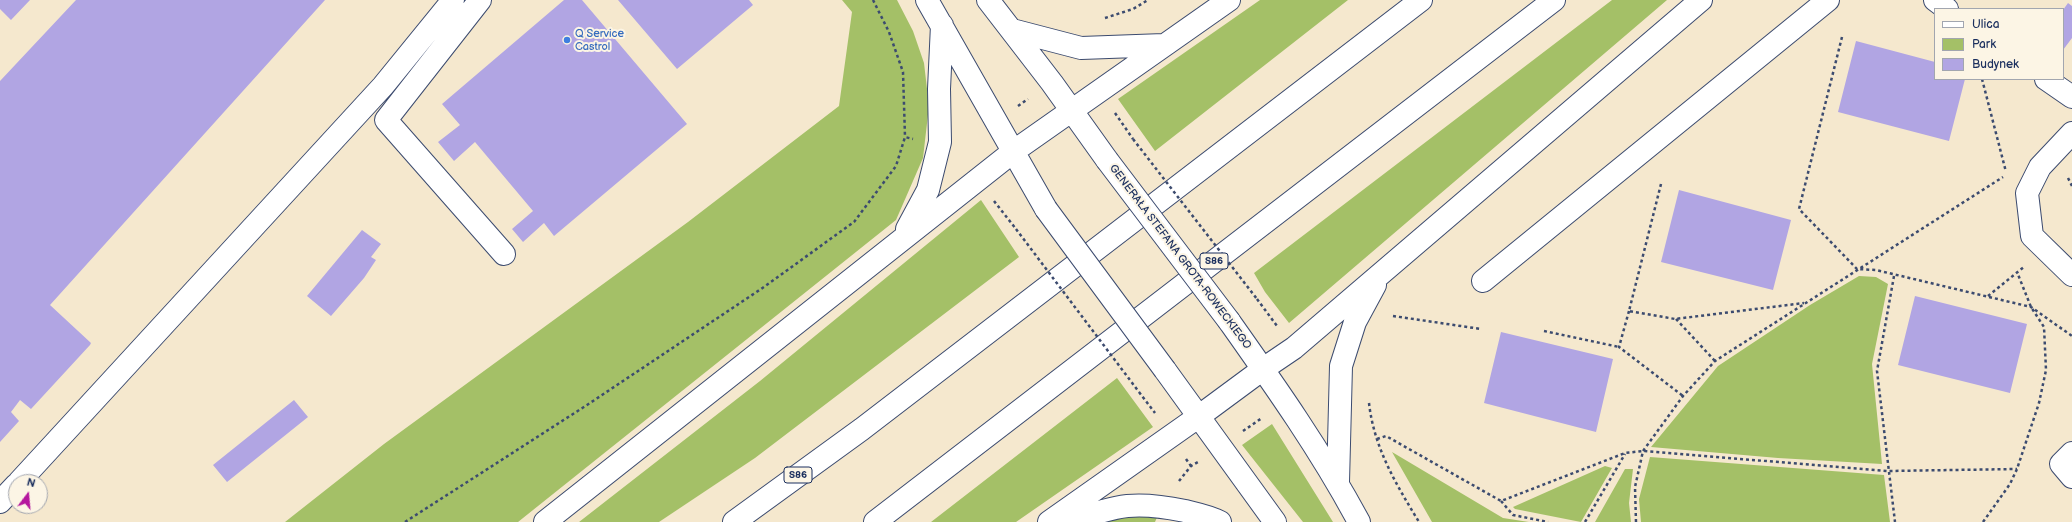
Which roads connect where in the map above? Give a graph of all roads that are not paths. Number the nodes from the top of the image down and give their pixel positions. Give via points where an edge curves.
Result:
1 (453, 0) edge
2 (480, 0) edge
3 (927, 0) edge
4 (988, 0) edge
5 (1229, 0) edge
6 (1421, 0) edge
7 (1554, 0) edge
8 (1701, 0) edge
9 (1828, 0) edge
10 (1935, 0) edge
11 (1947, 8) edge
12 (942, 25) junction
13 (1012, 30) junction
14 (1164, 45) junction
15 (2047, 80) edge
16 (2072, 97) edge
17 (1070, 110) junction
18 (2072, 133) edge
19 (1014, 150) junction
20 (904, 236) junction
21 (504, 254) dead end
22 (1382, 273) junction
23 (2072, 275) edge
24 (1483, 281) dead end
25 (1263, 369) junction
26 (1198, 417) junction
27 (2072, 453) edge
28 (26, 474) edge
29 (2072, 477) edge
30 (1338, 482) junction
31 (8, 494) edge
32 (0, 502) edge
33 (545, 522) edge
34 (734, 522) edge
35 (875, 522) edge
36 (1050, 522) edge
37 (1072, 522) edge
38 (1220, 522) edge
39 (1275, 522) edge
40 (1359, 522) edge

1 - 28 main road via 383,86
2 - 21 main road via 386,120
3 - 12 main road
4 - 13 main road, GENERAŁA STEFANA GROTA-ROWECKIEGO
5 - 14 main road
6 - 34 main road, S86 via 862,429
7 - 35 main road, S86
8 - 22 main road
9 - 24 main road
10 - 11 main road
12 - 19 main road
12 - 20 main road via 940,142 928,190
13 - 14 main road via 1081,48
13 - 17 main road, GENERAŁA STEFANA GROTA-ROWECKIEGO
14 - 17 main road
15 - 16 main road
17 - 19 main road
17 - 25 main road, GENERAŁA STEFANA GROTA-ROWECKIEGO, bridge
18 - 23 main road via 2040,167 2027,193 2032,236
19 - 20 main road
19 - 26 main road, bridge via 1046,209
20 - 33 main road
22 - 25 main road via 1294,348
22 - 30 main road via 1355,322 1342,366
25 - 26 main road
25 - 30 main road, GENERAŁA STEFANA GROTA-ROWECKIEGO via 1287,401
26 - 36 main road
26 - 39 main road
27 - 29 main road via 2061,464
30 - 40 main road, GENERAŁA STEFANA GROTA-ROWECKIEGO
31 - 32 main road
37 - 38 main road via 1102,510 1137,504 1210,516

